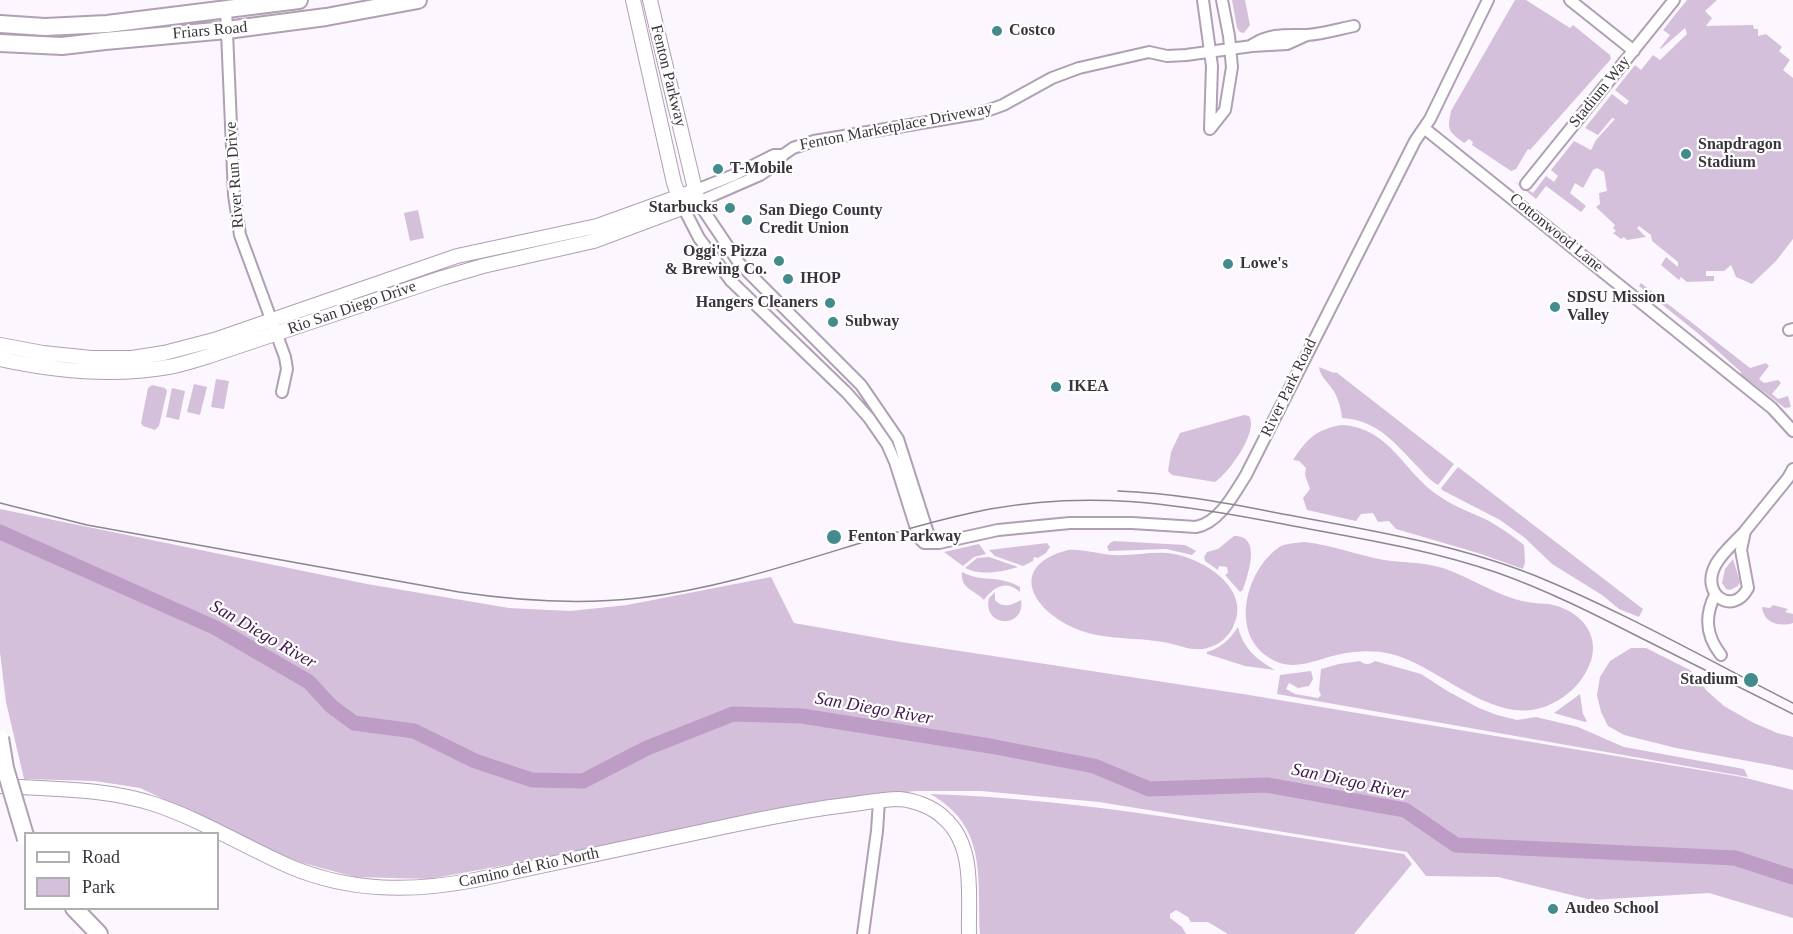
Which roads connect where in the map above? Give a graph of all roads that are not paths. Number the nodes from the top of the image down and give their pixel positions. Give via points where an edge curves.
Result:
1 (299, 0) edge
2 (418, 0) edge
3 (633, 0) edge
4 (650, 0) edge
5 (1203, 0) edge
6 (1222, 0) edge
7 (1488, 0) edge
8 (1570, 0) edge
9 (1674, 0) edge
10 (226, 9) junction
11 (0, 24) edge
12 (1354, 26) dead end
13 (45, 27) junction
14 (227, 30) junction
15 (0, 35) edge
16 (0, 43) edge
17 (1230, 50) junction
18 (1634, 51) junction
19 (1211, 52) junction
20 (1424, 128) junction
21 (783, 154) junction
22 (1526, 184) dead end
23 (696, 196) junction
24 (681, 202) junction
25 (458, 256) junction
26 (461, 272) junction
27 (275, 327) junction
28 (0, 345) edge
29 (0, 359) edge
30 (282, 392) dead end
31 (1772, 408) junction
32 (1793, 419) edge
33 (1793, 431) edge
34 (1791, 474) edge
35 (902, 484) junction
36 (917, 499) junction
37 (1745, 531) junction
38 (933, 543) junction
39 (1716, 595) junction
40 (1721, 655) dead end
41 (0, 738) edge
42 (0, 786) edge
43 (879, 801) junction
44 (24, 832) edge
45 (75, 910) edge
46 (99, 934) edge
47 (863, 934) edge
48 (969, 934) edge

1 - 10 highway, Friars Road
2 - 14 highway, Friars Road
3 - 24 main road, Fenton Parkway
4 - 23 main road, Fenton Parkway
5 - 19 street
6 - 17 street
7 - 20 street, River Park Road
8 - 18 street
9 - 18 street, Stadium Way
10 - 13 highway, Friars Road via 107,24
10 - 14 street, River Run Drive
11 - 13 highway, Friars Road
12 - 17 street, Fenton Marketplace Driveway via 1307,34 1287,44
13 - 15 highway via 43,34 36,37
14 - 16 highway, Friars Road via 62,46
14 - 27 street, River Run Drive via 234,195 240,235
17 - 19 street, Fenton Marketplace Driveway
17 - 19 street via 1232,67 1225,110 1210,129
18 - 22 street, Stadium Way
19 - 21 street, Fenton Marketplace Driveway via 1167,56 1149,52 1079,68 981,113 814,141
20 - 31 street, Cottonwood Lane
20 - 38 street, River Park Road via 1246,475 1211,522 1196,527 1132,523 1048,525
21 - 23 street, Fenton Marketplace Driveway via 774,155
21 - 23 street, Fenton Marketplace Driveway via 760,175
23 - 24 main road, Rio San Diego Drive
23 - 36 street, Fenton Parkway via 739,263 861,385 898,439
24 - 25 main road, Rio San Diego Drive via 597,226
24 - 26 main road, Rio San Diego Drive via 594,241
24 - 35 street, Fenton Parkway via 699,238 731,280 869,418 887,444
25 - 26 main road
25 - 27 main road, Rio San Diego Drive
26 - 27 main road, Rio San Diego Drive
27 - 28 main road, Rio San Diego Drive via 132,358 91,358
27 - 29 main road, Rio San Diego Drive via 209,356 169,367 75,371
27 - 30 street, River Run Drive via 286,369
31 - 32 street, Cottonwood Lane
31 - 33 street, Cottonwood Lane
34 - 37 street
35 - 36 street
35 - 38 street, Fenton Parkway via 919,538 924,543
36 - 38 street, Fenton Parkway
37 - 39 street via 1715,565 1711,586
37 - 39 street via 1741,550 1748,588 1735,601
39 - 40 street via 1709,610 1709,631 1712,644
41 - 44 highway, bridge
42 - 43 main road, Camino del Rio North via 94,791 135,799 178,813 308,873 344,883 396,889 475,880 749,821
43 - 47 street
43 - 48 main road, Camino del Rio North via 897,799 922,805 952,826 966,854
45 - 46 highway

